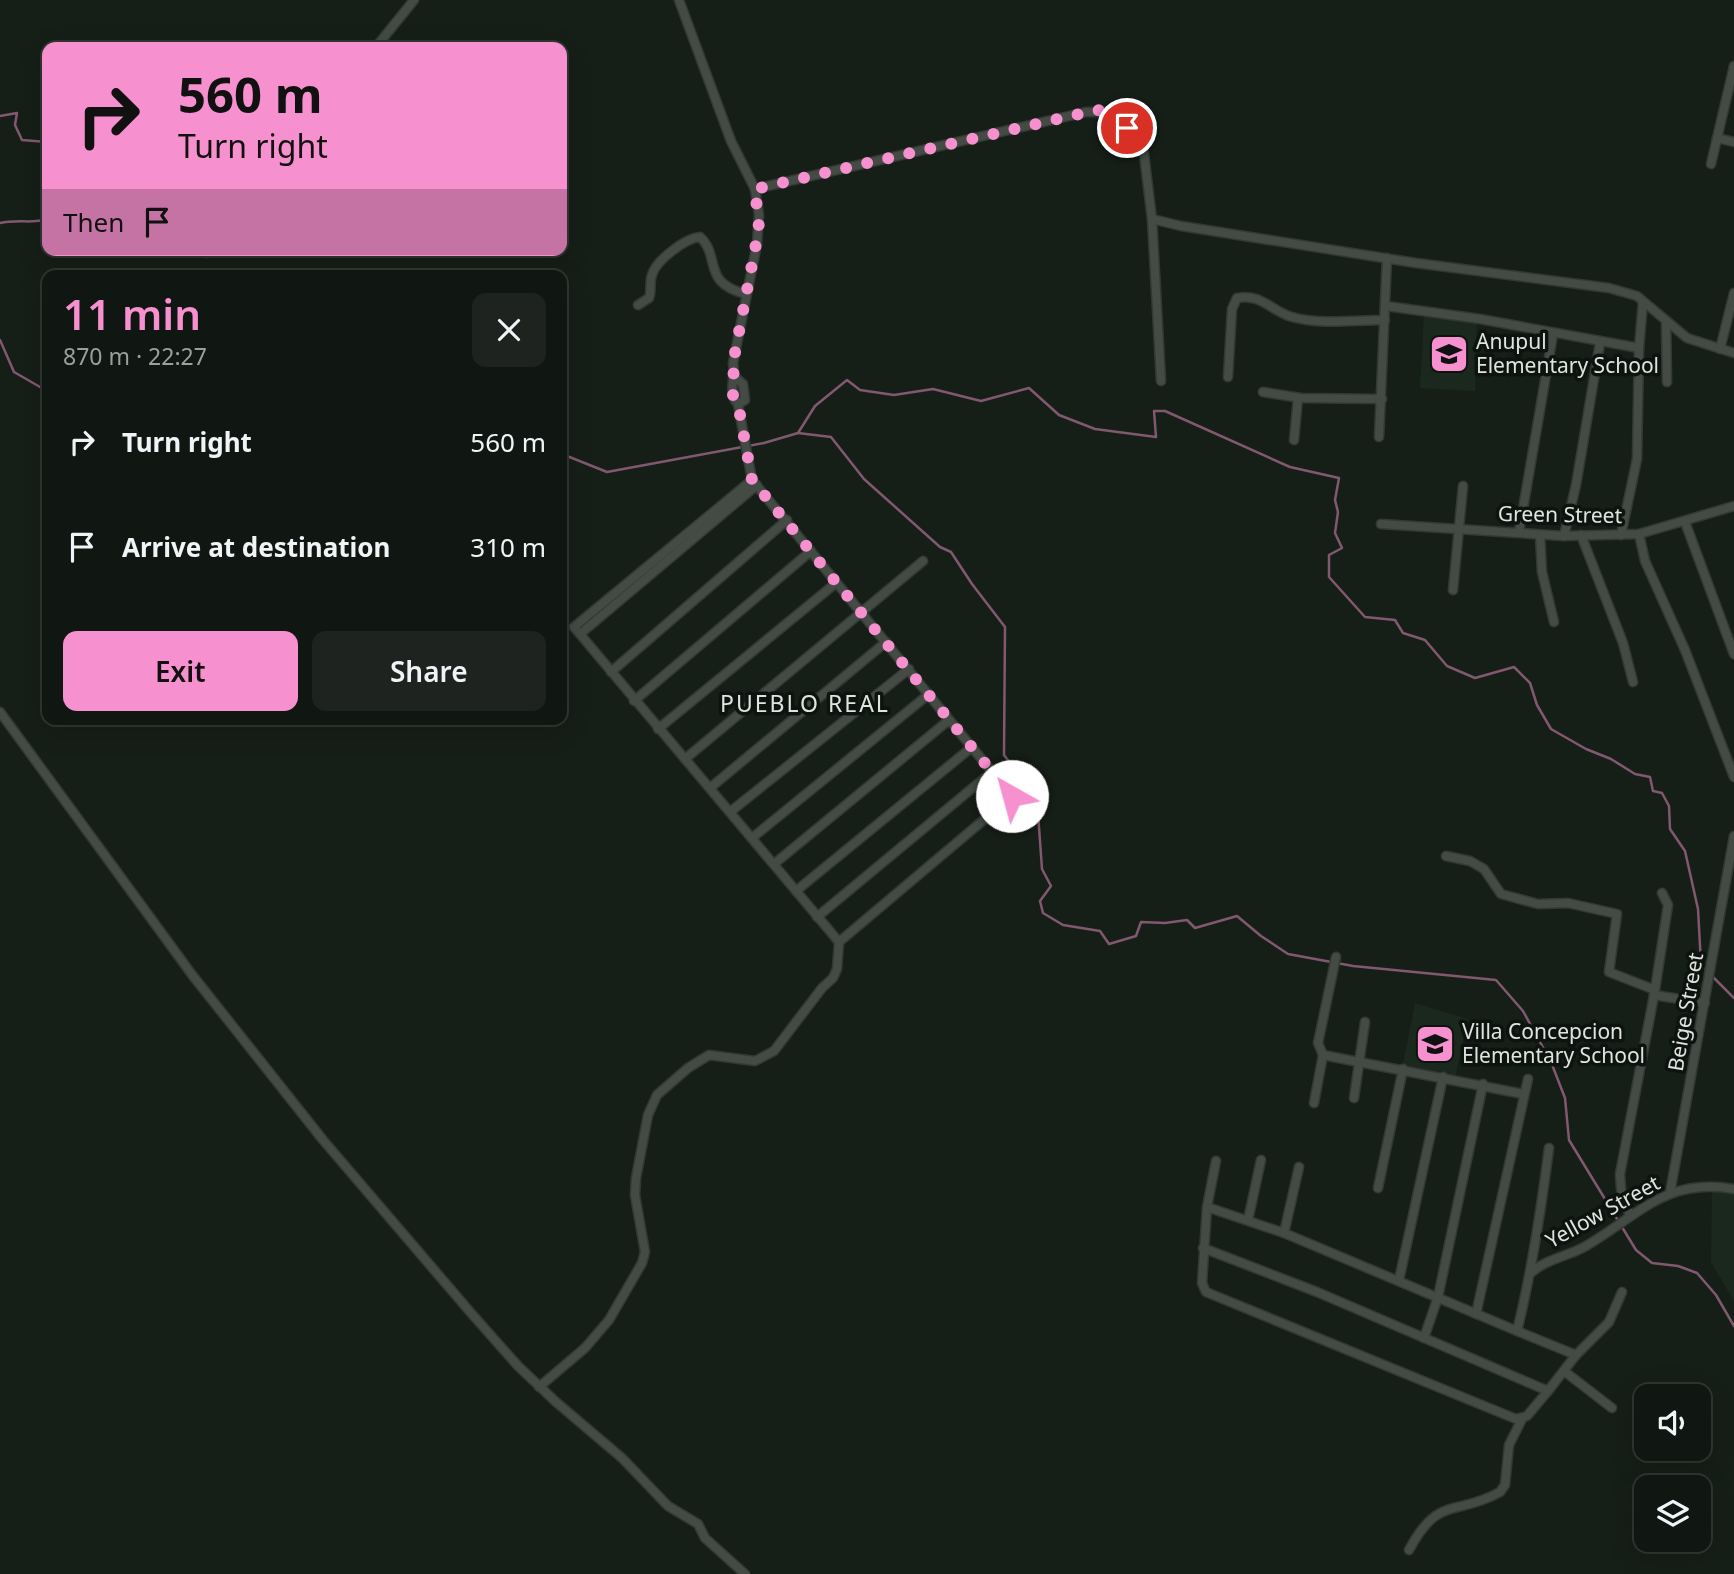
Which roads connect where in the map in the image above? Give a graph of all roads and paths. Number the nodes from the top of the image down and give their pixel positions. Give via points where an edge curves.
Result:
1 (414, 0) edge
2 (679, 0) edge
3 (380, 42) edge
4 (1734, 66) edge
5 (1717, 138) junction
6 (1734, 142) edge
7 (1711, 164) dead end
8 (755, 189) junction
9 (1152, 219) junction
10 (1387, 258) junction
11 (1734, 293) edge
12 (746, 294) junction
13 (1643, 302) junction
14 (638, 304) dead end
15 (1386, 306) junction
16 (1385, 320) junction
17 (1666, 321) junction
18 (1553, 334) junction
19 (1600, 343) junction
20 (1639, 348) junction
21 (1720, 349) junction
22 (1734, 353) edge
23 (1228, 376) dead end
24 (1161, 381) dead end
25 (1667, 382) dead end
26 (1262, 392) dead end
27 (1298, 398) junction
28 (1382, 399) junction
29 (1379, 437) dead end
30 (1294, 440) dead end
31 (754, 483) junction
32 (1463, 486) dead end
33 (1734, 506) edge
34 (787, 520) junction
35 (1685, 522) junction
36 (1381, 524) dead end
37 (1457, 528) junction
38 (1519, 532) junction
39 (1639, 534) junction
40 (1540, 535) junction
41 (1621, 535) junction
42 (1564, 536) junction
43 (1581, 536) junction
44 (811, 551) junction
45 (923, 561) dead end
46 (836, 583) junction
47 (1453, 590) dead end
48 (860, 612) junction
49 (1554, 622) dead end
50 (886, 642) junction
51 (1734, 654) edge
52 (909, 668) junction
53 (611, 671) junction
54 (1633, 682) dead end
55 (929, 694) junction
56 (634, 701) junction
57 (0, 712) edge
58 (949, 720) junction
59 (657, 729) junction
60 (972, 747) junction
61 (685, 759) junction
62 (993, 771) junction
63 (1734, 777) edge
64 (710, 788) junction
65 (730, 812) junction
66 (1734, 836) edge
67 (752, 838) junction
68 (1446, 856) dead end
69 (774, 864) junction
70 (796, 891) junction
71 (1662, 893) dead end
72 (817, 917) junction
73 (839, 942) junction
74 (1336, 957) dead end
75 (1655, 992) junction
76 (1705, 1003) junction
77 (1365, 1022) dead end
78 (1322, 1055) junction
79 (1361, 1061) junction
80 (1403, 1069) junction
81 (1443, 1077) junction
82 (1528, 1079) dead end
83 (1483, 1084) junction
84 (1523, 1094) junction
85 (1354, 1098) dead end
86 (1314, 1103) dead end
87 (1549, 1148) dead end
88 (1261, 1160) dead end
89 (1216, 1161) dead end
90 (1300, 1167) dead end
91 (1378, 1188) dead end
92 (1734, 1189) edge
93 (1670, 1193) junction
94 (1207, 1207) junction
95 (1628, 1217) junction
96 (1248, 1220) junction
97 (1284, 1233) junction
98 (1203, 1248) junction
99 (1532, 1272) junction
100 (1399, 1280) junction
101 (1622, 1292) dead end
102 (1438, 1297) junction
103 (1476, 1314) junction
104 (1517, 1331) junction
105 (1424, 1338) junction
106 (1576, 1355) junction
107 (1564, 1371) junction
108 (540, 1387) junction
109 (1548, 1391) junction
110 (1612, 1408) dead end
111 (1522, 1419) junction
112 (1409, 1550) dead end
113 (745, 1574) edge

1 - 3 street
2 - 8 street via 731,141
4 - 5 street
5 - 6 street
5 - 7 street
8 - 9 street via 1097,110 1116,117 1143,146
8 - 12 street via 759,228
9 - 10 street
9 - 24 street
10 - 13 street via 1609,288
10 - 15 street
11 - 21 street
12 - 14 street via 718,278 700,237 685,241 658,263 649,298
12 - 31 street via 733,363 736,378 731,387
13 - 17 street
13 - 20 street
15 - 16 street
15 - 18 street
16 - 23 street via 1313,320 1291,316 1262,299 1237,298 1232,309
16 - 28 street
17 - 21 street via 1687,338
17 - 25 street
18 - 19 street
18 - 38 street
19 - 20 street
19 - 42 street
20 - 41 street via 1637,460
21 - 22 street
26 - 27 street
27 - 28 street
27 - 30 street
28 - 29 street
31 - 34 street
31 - 53 street via 574,627
32 - 37 street
33 - 35 street, Green Street
34 - 44 street
34 - 53 street
35 - 39 street, Green Street
35 - 51 street
36 - 37 street, Green Street
37 - 38 street, Green Street
37 - 47 street
38 - 40 street, Green Street
39 - 41 street, Green Street
39 - 63 street via 1645,561
40 - 42 street, Green Street
40 - 49 street via 1542,572
41 - 43 street, Green Street
42 - 43 street, Green Street
43 - 54 street via 1623,643
44 - 46 street
44 - 56 street
45 - 48 street
46 - 48 street
46 - 59 street
48 - 50 street
48 - 61 street
50 - 52 street
50 - 64 street
52 - 55 street
52 - 65 street
53 - 56 street
55 - 58 street
55 - 67 street
56 - 59 street
57 - 108 street via 153,925 323,1140
58 - 60 street
58 - 69 street
59 - 61 street
60 - 62 street
60 - 70 street
61 - 64 street
62 - 72 street
62 - 73 street via 1011,799
64 - 65 street
65 - 67 street
66 - 76 street, Beige Street
67 - 69 street
68 - 75 street via 1484,869 1501,894 1538,904 1569,903 1618,914 1609,972
69 - 70 street
70 - 72 street
71 - 75 street via 1668,905
72 - 73 street
73 - 108 street via 833,978 774,1051 755,1061 709,1055 657,1095 648,1115 636,1178 637,1214 645,1243 642,1263 608,1320 585,1348
74 - 78 street via 1318,1043
75 - 76 street
75 - 95 street via 1620,1174
76 - 93 street, Beige Street
77 - 79 street
78 - 79 street
78 - 86 street
79 - 80 street
79 - 85 street
80 - 81 street
80 - 91 street
81 - 83 street
81 - 100 street
82 - 84 street
83 - 84 street
83 - 102 street
84 - 103 street
87 - 99 street
88 - 96 street
89 - 94 street
90 - 97 street
92 - 93 street, Yellow Street via 1695,1186
93 - 95 street, Yellow Street
94 - 96 street
94 - 98 street
95 - 99 street, Yellow Street via 1587,1246
96 - 97 street
97 - 100 street
98 - 105 street
98 - 111 street via 1206,1292
99 - 104 street
100 - 102 street
101 - 106 street via 1609,1322
102 - 103 street
102 - 105 street
103 - 104 street
104 - 106 street
105 - 109 street
106 - 107 street
107 - 109 street
107 - 110 street
108 - 113 street via 622,1458 668,1506 698,1524 705,1538
109 - 111 street
111 - 112 street via 1509,1445 1500,1492 1430,1518

